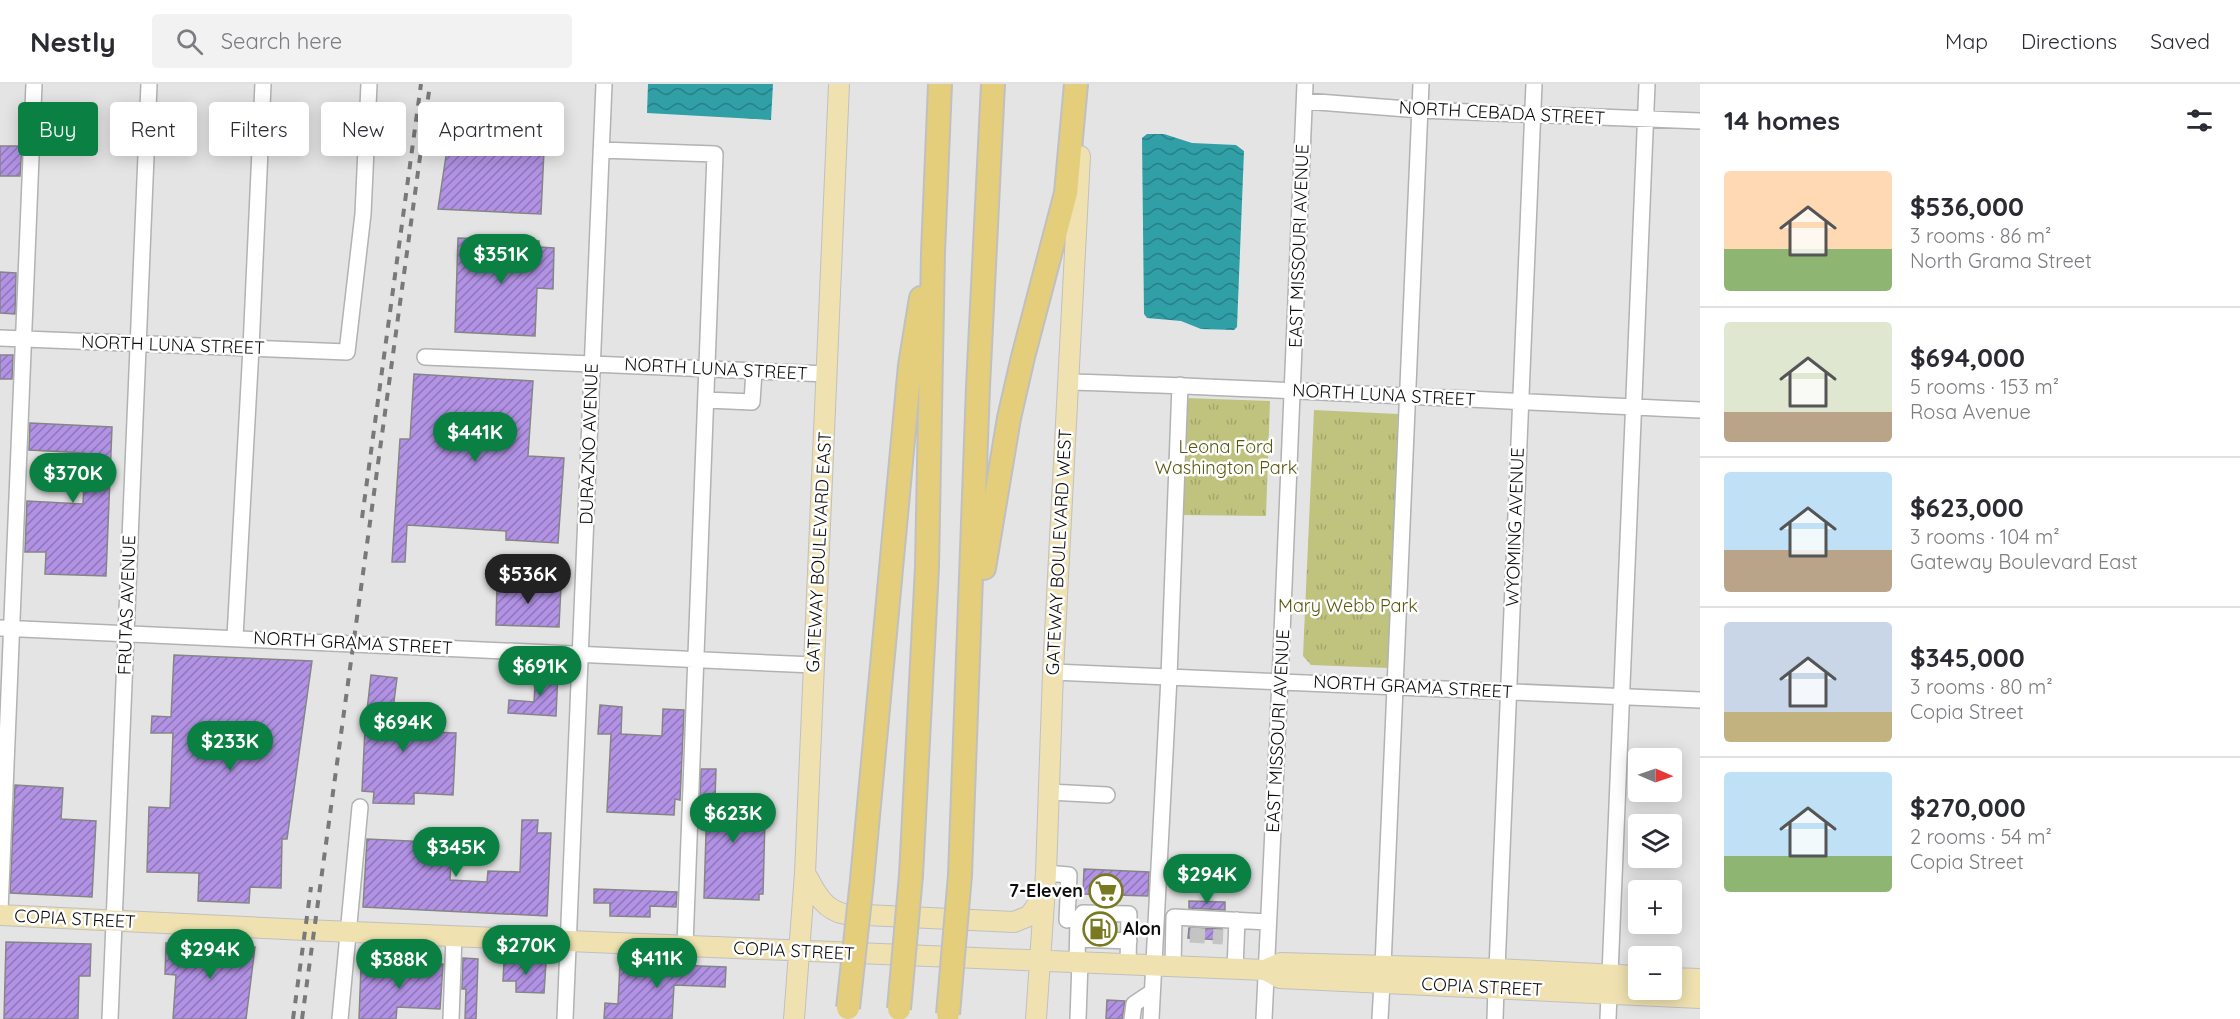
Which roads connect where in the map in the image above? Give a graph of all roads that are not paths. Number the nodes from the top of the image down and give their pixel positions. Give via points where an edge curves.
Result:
1 (34, 84) edge
2 (149, 84) edge
3 (262, 84) edge
4 (369, 84) edge
5 (604, 84) edge
6 (839, 84) edge
7 (940, 84) edge
8 (993, 84) edge
9 (1078, 84) edge
10 (1305, 84) edge
11 (1421, 84) edge
12 (1534, 84) edge
13 (1647, 84) edge
14 (1305, 101) junction
15 (1420, 110) junction
16 (1533, 114) junction
17 (1646, 119) junction
18 (1700, 121) edge
19 (601, 150) junction
20 (933, 253) junction
21 (0, 338) edge
22 (24, 339) junction
23 (138, 344) junction
24 (251, 348) junction
25 (425, 357) dead end
26 (593, 364) junction
27 (709, 369) junction
28 (753, 371) junction
29 (827, 374) junction
30 (1068, 382) junction
31 (1180, 386) junction
32 (1293, 390) junction
33 (1407, 398) junction
34 (707, 400) junction
35 (1520, 402) junction
36 (1634, 407) junction
37 (1700, 410) edge
38 (6, 628) edge
39 (126, 633) junction
40 (235, 637) junction
41 (580, 653) junction
42 (694, 658) junction
43 (814, 665) junction
44 (1053, 672) junction
45 (1169, 677) junction
46 (1280, 681) junction
47 (1395, 687) junction
48 (1508, 692) junction
49 (967, 694) junction
50 (1622, 696) junction
51 (1700, 700) edge
52 (4, 713) edge
53 (1049, 792) junction
54 (1107, 795) dead end
55 (360, 807) dead end
56 (805, 873) junction
57 (1046, 873) junction
58 (1044, 896) junction
59 (0, 913) edge
60 (1042, 920) junction
61 (1237, 920) junction
62 (114, 921) junction
63 (1073, 921) junction
64 (1268, 922) junction
65 (347, 931) junction
66 (1174, 933) junction
67 (1190, 934) tunnel mouth
68 (454, 936) junction
69 (1078, 939) junction
70 (568, 940) junction
71 (1128, 941) junction
72 (685, 945) junction
73 (800, 951) junction
74 (1039, 960) junction
75 (1078, 962) junction
76 (1128, 964) junction
77 (1153, 965) junction
78 (1173, 966) junction
79 (1235, 969) junction
80 (1265, 970) junction
81 (1382, 974) junction
82 (1682, 978) edge
83 (1496, 979) junction
84 (1628, 979) edge
85 (1700, 979) edge
86 (1610, 984) junction
87 (1152, 992) junction
88 (1700, 998) edge
89 (847, 1014) edge
90 (898, 1014) edge
91 (948, 1017) edge
92 (110, 1019) edge
93 (340, 1019) edge
94 (451, 1019) edge
95 (565, 1019) edge
96 (794, 1019) edge
97 (1036, 1019) edge
98 (1078, 1019) edge
99 (1132, 1019) edge
100 (1151, 1019) edge
101 (1264, 1019) edge
102 (1380, 1019) edge
103 (1495, 1019) edge
104 (1608, 1019) edge

1 - 22 street
2 - 23 street, FRUTAS AVENUE
3 - 24 street
4 - 24 street, NORTH LUNA STREET via 363,214 346,352
5 - 19 street, DURAZNO AVENUE
6 - 29 main road, GATEWAY BOULEVARD EAST
7 - 20 highway
8 - 49 highway
9 - 30 main road, GATEWAY BOULEVARD WEST via 1081,138
9 - 49 highway via 1066,193 1009,418
10 - 14 street, EAST MISSOURI AVENUE
11 - 15 street
12 - 16 street, WYOMING AVENUE
13 - 17 street
14 - 15 street, NORTH CEBADA STREET
14 - 32 street, EAST MISSOURI AVENUE
15 - 16 street, NORTH CEBADA STREET
15 - 33 street
16 - 17 street, NORTH CEBADA STREET
16 - 35 street, WYOMING AVENUE
17 - 18 street, NORTH CEBADA STREET
17 - 36 street
19 - 26 street, DURAZNO AVENUE
19 - 27 street via 715,154
20 - 89 highway, bridge via 919,305 910,365
20 - 90 highway, bridge via 927,567 911,875
21 - 22 street, NORTH LUNA STREET
22 - 23 street, NORTH LUNA STREET
22 - 38 street
23 - 24 street, NORTH LUNA STREET
23 - 39 street, FRUTAS AVENUE
24 - 40 street
25 - 26 street, NORTH LUNA STREET
26 - 27 street, NORTH LUNA STREET
26 - 41 street, DURAZNO AVENUE
27 - 28 street, NORTH LUNA STREET
27 - 34 street
28 - 29 street, NORTH LUNA STREET
28 - 34 street via 752,402
29 - 43 main road, GATEWAY BOULEVARD EAST
30 - 31 street, NORTH LUNA STREET
30 - 44 main road, GATEWAY BOULEVARD WEST
31 - 32 street, NORTH LUNA STREET
31 - 45 street
32 - 33 street, NORTH LUNA STREET
32 - 46 street, EAST MISSOURI AVENUE
33 - 35 street, NORTH LUNA STREET
33 - 47 street
34 - 42 street
35 - 36 street, NORTH LUNA STREET
35 - 48 street, WYOMING AVENUE
36 - 37 street, NORTH LUNA STREET
36 - 50 street
38 - 39 street, NORTH GRAMA STREET
38 - 52 street
39 - 40 street, NORTH GRAMA STREET
39 - 62 street, FRUTAS AVENUE
40 - 41 street, NORTH GRAMA STREET
41 - 42 street, NORTH GRAMA STREET
41 - 70 street, DURAZNO AVENUE
42 - 43 street, NORTH GRAMA STREET
42 - 72 street
43 - 56 main road, GATEWAY BOULEVARD EAST
44 - 45 street, NORTH GRAMA STREET
44 - 53 main road, GATEWAY BOULEVARD WEST
45 - 46 street, NORTH GRAMA STREET
45 - 77 street
46 - 47 street, NORTH GRAMA STREET
46 - 64 street, EAST MISSOURI AVENUE
47 - 48 street, NORTH GRAMA STREET
47 - 81 street
48 - 50 street, NORTH GRAMA STREET
48 - 83 street, WYOMING AVENUE
49 - 91 highway, bridge via 960,875
50 - 51 street, NORTH GRAMA STREET
50 - 86 street
52 - 59 street
53 - 54 street
53 - 57 main road, GATEWAY BOULEVARD WEST
55 - 65 street
56 - 58 main road via 830,910 844,914 1014,922 1029,916
56 - 73 main road, GATEWAY BOULEVARD EAST
57 - 58 main road, GATEWAY BOULEVARD WEST
57 - 63 street via 1069,875
58 - 60 main road, GATEWAY BOULEVARD WEST
59 - 62 main road, COPIA STREET
60 - 63 street
60 - 74 main road, GATEWAY BOULEVARD WEST
61 - 64 street
61 - 66 street via 1174,917
61 - 79 street via 1230,937
62 - 65 main road, COPIA STREET
62 - 92 street, FRUTAS AVENUE
63 - 69 street
63 - 71 street via 1083,913 1129,914
64 - 80 street, EAST MISSOURI AVENUE
65 - 68 main road, COPIA STREET
65 - 93 street
66 - 67 street
66 - 78 street
68 - 70 main road, COPIA STREET
68 - 94 street
69 - 71 street
69 - 75 street
70 - 72 main road, COPIA STREET
70 - 95 street, DURAZNO AVENUE
71 - 76 street
72 - 73 main road, COPIA STREET
73 - 74 main road, COPIA STREET
73 - 96 main road, GATEWAY BOULEVARD EAST
74 - 75 main road, COPIA STREET
74 - 97 main road, GATEWAY BOULEVARD WEST
75 - 76 main road, COPIA STREET
75 - 98 street
76 - 77 main road, COPIA STREET
77 - 78 main road, COPIA STREET
77 - 87 street
78 - 79 main road, COPIA STREET
79 - 80 main road, COPIA STREET
80 - 81 main road, COPIA STREET via 1281,963
80 - 101 street, EAST MISSOURI AVENUE
81 - 83 main road, COPIA STREET
81 - 102 street
82 - 85 main road
83 - 86 main road, COPIA STREET
83 - 103 street, WYOMING AVENUE
84 - 86 main road, COPIA STREET
86 - 88 main road, COPIA STREET
86 - 104 street
87 - 99 street via 1134,1004
87 - 100 street

